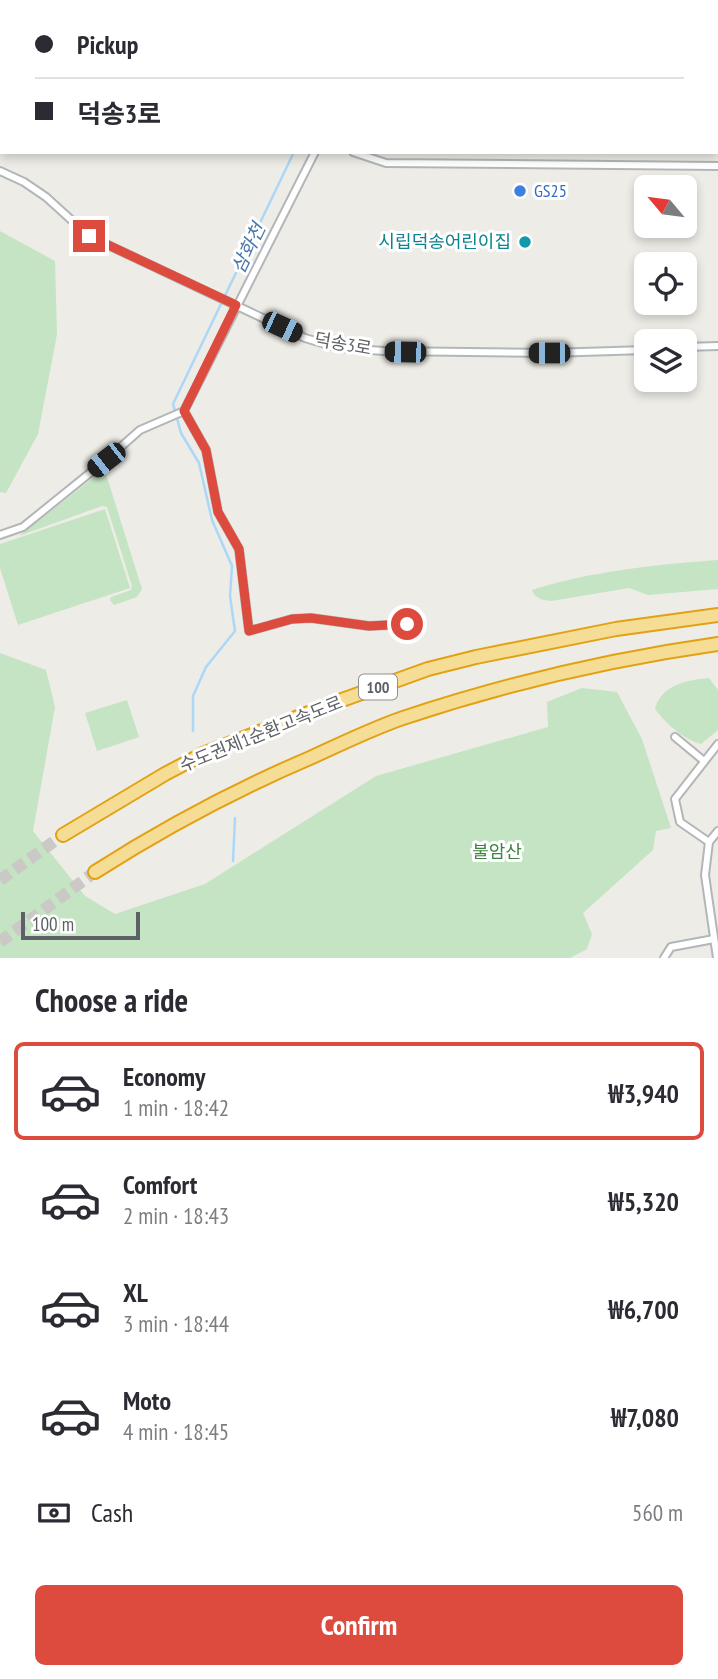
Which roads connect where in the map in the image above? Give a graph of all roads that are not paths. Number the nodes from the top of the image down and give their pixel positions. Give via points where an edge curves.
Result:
1 (313, 154) edge
2 (359, 154) edge
3 (718, 166) edge
4 (0, 171) edge
5 (236, 305) junction
6 (718, 346) edge
7 (697, 347) edge
8 (634, 349) edge
9 (181, 412) junction
10 (0, 536) edge
11 (718, 615) edge
12 (407, 624) dead end
13 (718, 644) edge
14 (675, 737) dead end
15 (718, 744) edge
16 (704, 761) junction
17 (718, 831) edge
18 (63, 835) tunnel mouth
19 (709, 842) junction
20 (95, 873) tunnel mouth
21 (714, 939) junction
22 (664, 958) edge
23 (717, 958) edge

1 - 5 street
2 - 3 street via 386,163
4 - 5 street, 덕송3로 via 46,197 89,236
5 - 8 street, 덕송3로 via 305,338 339,348 549,353
5 - 9 street
6 - 7 street
9 - 10 street via 140,430 23,527
9 - 12 street via 206,450 218,512 239,549 249,631 311,618 369,626
11 - 18 highway, 수도권제1순환고속도로 / 100 via 616,629 428,669 203,754
13 - 20 highway, 100 via 541,679 402,719 234,792
14 - 16 street
15 - 16 street
16 - 19 street via 675,799 680,822
17 - 19 street
19 - 21 street via 705,875
21 - 22 street via 671,947
21 - 23 street

